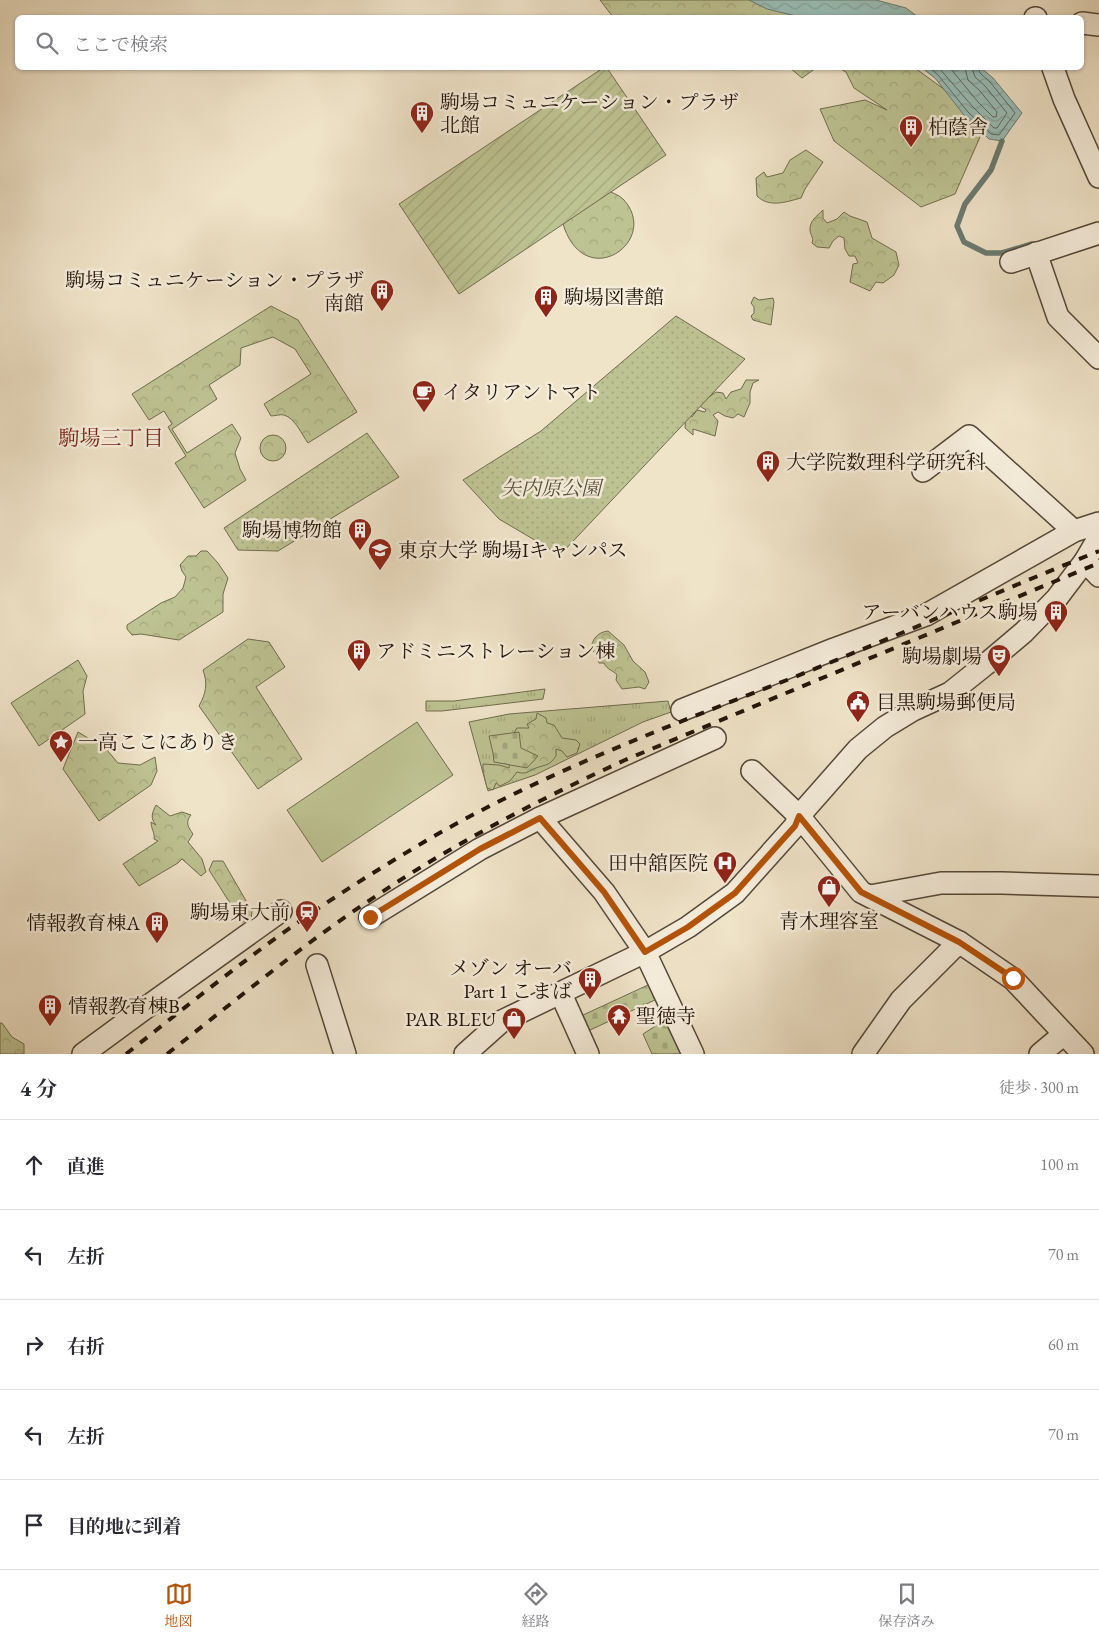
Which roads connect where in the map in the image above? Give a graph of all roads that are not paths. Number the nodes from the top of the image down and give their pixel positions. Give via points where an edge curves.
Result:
1 (1084, 23) edge
2 (1099, 25) edge
3 (1054, 70) edge
4 (1099, 178) edge
5 (1099, 233) edge
6 (1036, 253) junction
7 (1010, 262) dead end
8 (1099, 358) edge
9 (923, 472) dead end
10 (1099, 523) edge
11 (1074, 531) junction
12 (1099, 537) edge
13 (1092, 569) edge
14 (682, 710) dead end
15 (715, 738) dead end
16 (752, 771) dead end
17 (799, 816) junction
18 (540, 818) junction
19 (1099, 886) edge
20 (870, 896) junction
21 (281, 911) dead end
22 (370, 917) dead end
23 (959, 942) junction
24 (645, 952) junction
25 (317, 965) dead end
26 (561, 994) junction
27 (1064, 1034) junction
28 (83, 1054) edge
29 (345, 1054) edge
30 (465, 1054) edge
31 (588, 1054) edge
32 (693, 1054) edge
33 (863, 1054) edge
34 (1040, 1054) edge
35 (1083, 1054) edge

1 - 2 street
3 - 4 street
5 - 6 street
6 - 7 street
6 - 8 street via 1058,317
9 - 11 street via 969,436
10 - 11 street
11 - 14 street via 926,615
12 - 13 street
13 - 17 street via 1057,598 1024,632 950,692 913,710 858,749
15 - 18 street
16 - 17 street
17 - 20 street via 861,892
17 - 24 street via 795,826 735,893 688,927
18 - 22 street via 480,849
18 - 24 street via 604,892
19 - 20 street via 941,883
20 - 23 street
21 - 28 street
23 - 27 street via 1013,978
23 - 33 street via 901,1000
24 - 26 street
24 - 32 street
25 - 29 street
26 - 30 street via 502,1021
26 - 31 street
27 - 34 street
27 - 35 street

